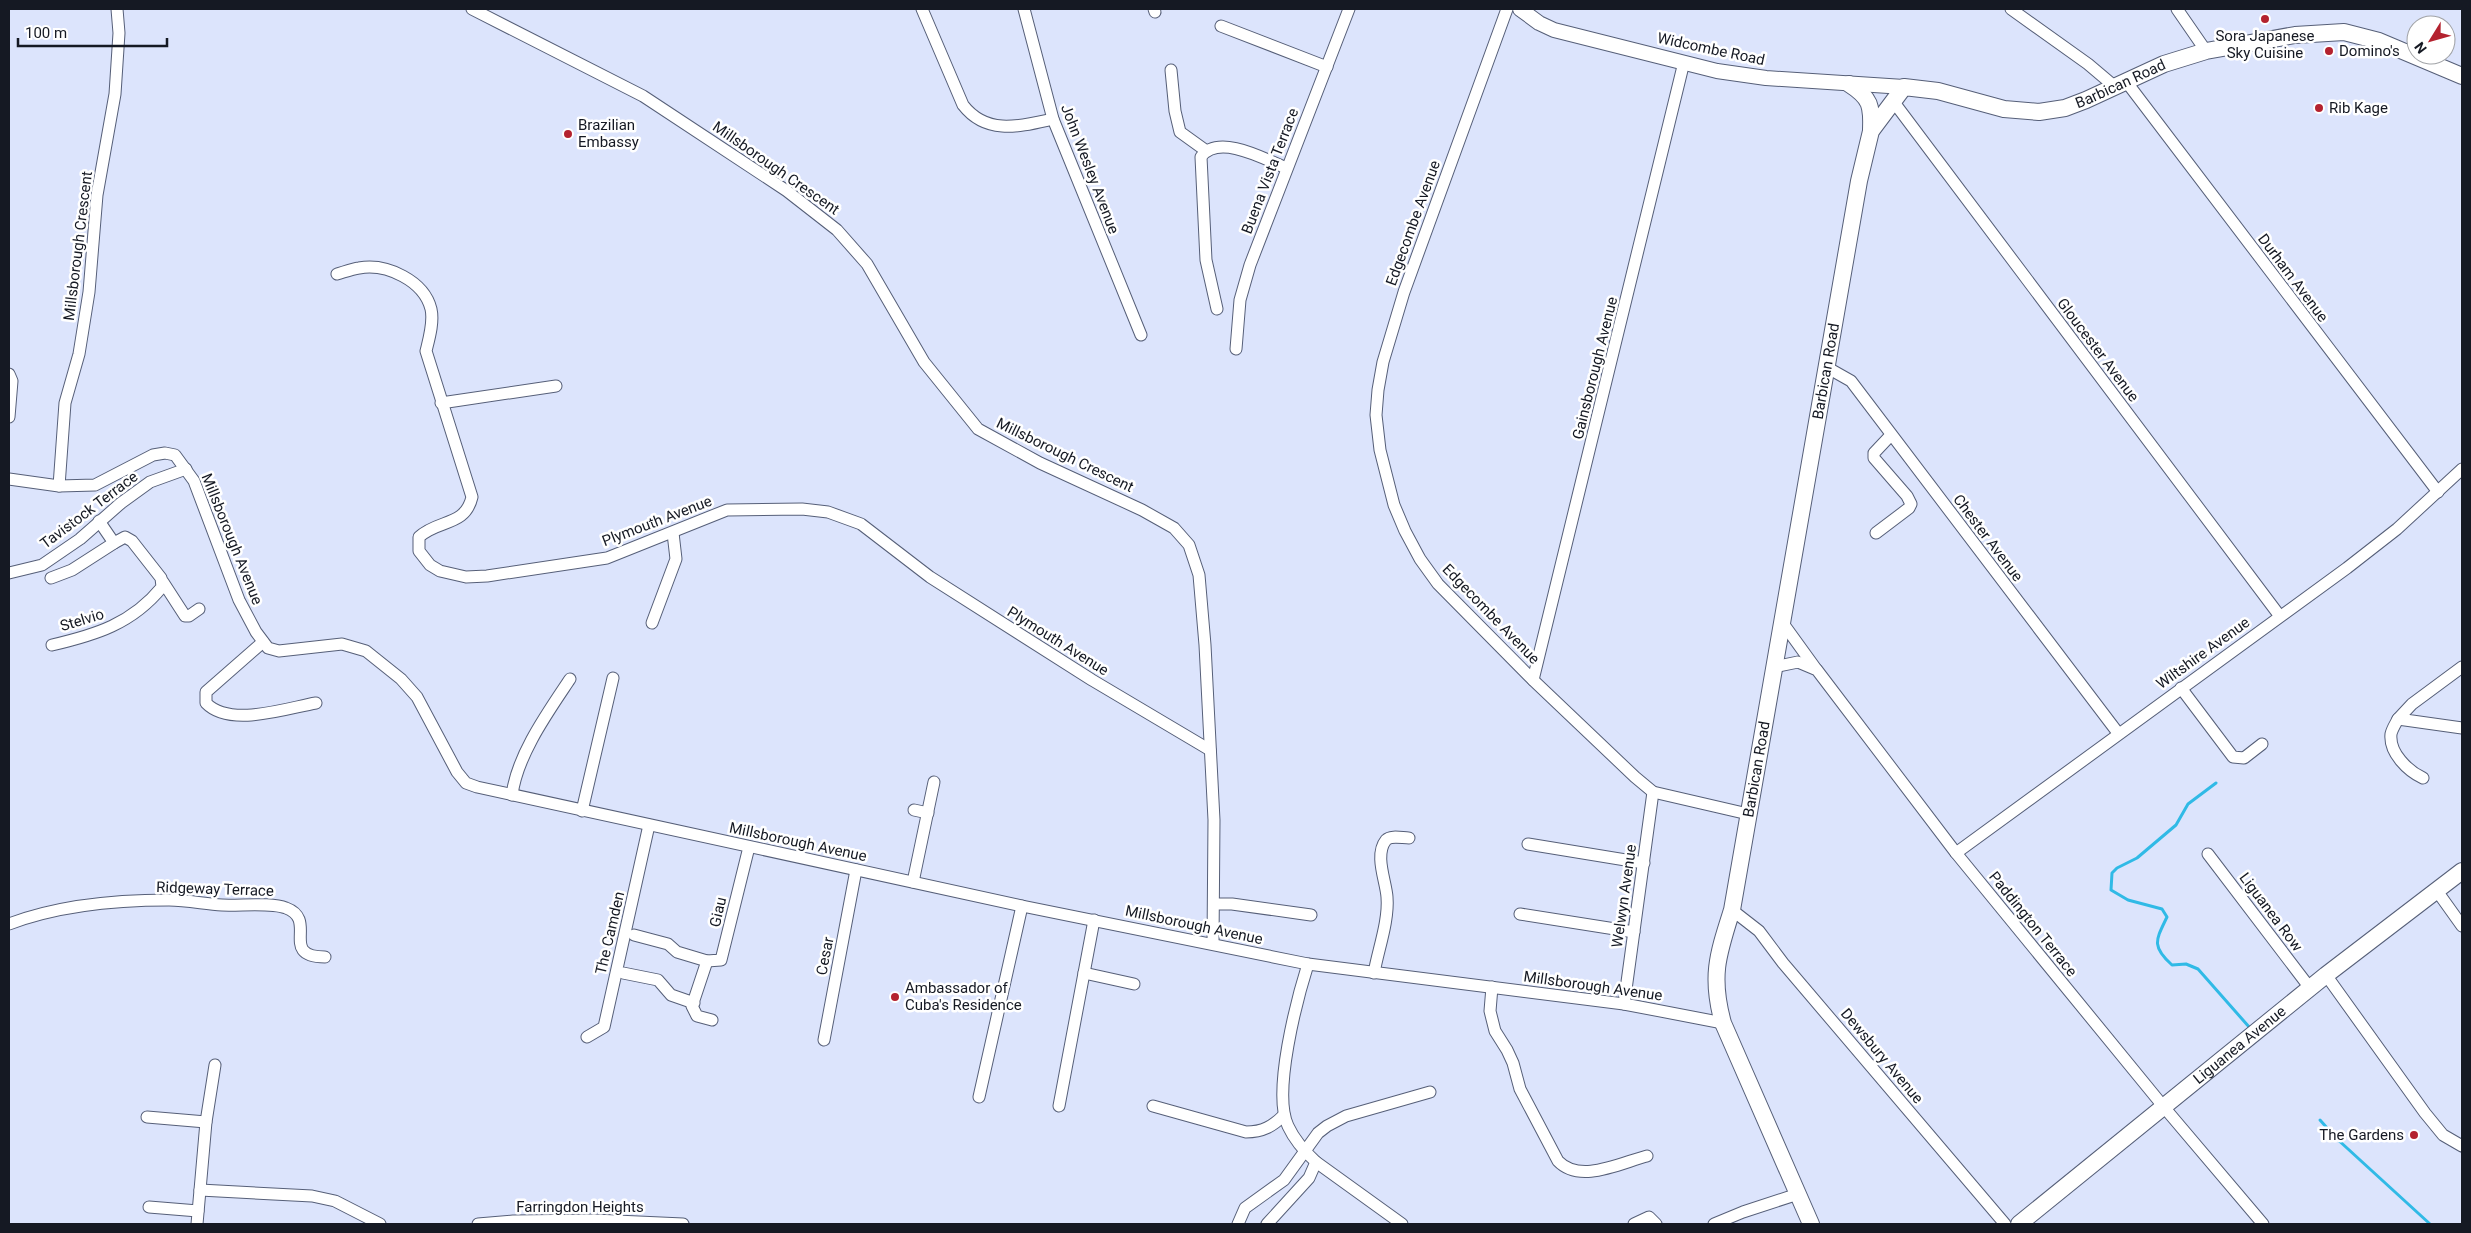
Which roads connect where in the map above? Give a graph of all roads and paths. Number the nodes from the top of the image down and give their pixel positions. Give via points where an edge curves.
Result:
1 (118, 9) edge
2 (472, 9) edge
3 (922, 9) edge
4 (1024, 9) edge
5 (1350, 9) edge
6 (1507, 9) edge
7 (1520, 9) edge
8 (2011, 9) edge
9 (2177, 9) edge
10 (1221, 26) dead end
11 (2206, 51) junction
12 (1684, 62) junction
13 (1327, 67) junction
14 (1171, 70) dead end
15 (2462, 76) edge
16 (2120, 83) junction
17 (1849, 84) junction
18 (1904, 87) junction
19 (1893, 101) junction
20 (1053, 119) junction
21 (1871, 131) junction
22 (1205, 150) junction
23 (1286, 168) junction
24 (337, 274) dead end
25 (1217, 309) dead end
26 (1141, 336) dead end
27 (1236, 349) dead end
28 (1828, 368) junction
29 (9, 374) edge
30 (556, 386) dead end
31 (441, 403) junction
32 (9, 417) edge
33 (1891, 435) junction
34 (186, 469) junction
35 (2462, 469) edge
36 (9, 479) edge
37 (59, 486) junction
38 (2438, 492) junction
39 (99, 521) junction
40 (673, 533) junction
41 (1876, 533) dead end
42 (110, 538) junction
43 (9, 572) edge
44 (51, 578) dead end
45 (163, 582) junction
46 (199, 609) dead end
47 (2279, 615) junction
48 (1782, 622) junction
49 (652, 623) dead end
50 (263, 642) junction
51 (52, 644) dead end
52 (1774, 667) junction
53 (2462, 667) edge
54 (1817, 670) junction
55 (613, 678) dead end
56 (570, 679) dead end
57 (1533, 680) junction
58 (2181, 688) junction
59 (316, 703) dead end
60 (2398, 719) junction
61 (2462, 728) edge
62 (2118, 733) junction
63 (2262, 744) dead end
64 (1210, 750) junction
65 (2424, 778) dead end
66 (934, 782) dead end
67 (1654, 792) junction
68 (512, 795) junction
69 (582, 810) junction
70 (914, 810) dead end
71 (928, 813) junction
72 (1748, 814) junction
73 (649, 825) junction
74 (1408, 838) dead end
75 (1528, 844) dead end
76 (747, 852) junction
77 (1956, 853) junction
78 (2208, 854) dead end
79 (1644, 864) junction
80 (2462, 871) edge
81 (855, 874) junction
82 (913, 882) junction
83 (2437, 891) junction
84 (1214, 904) junction
85 (1022, 906) junction
86 (1732, 910) junction
87 (1520, 914) dead end
88 (1311, 915) dead end
89 (1094, 920) junction
90 (9, 924) edge
91 (2462, 926) edge
92 (1634, 932) junction
93 (634, 935) dead end
94 (1213, 943) junction
95 (325, 957) dead end
96 (707, 960) junction
97 (1308, 964) junction
98 (623, 973) dead end
99 (1084, 973) junction
100 (1374, 973) junction
101 (2326, 975) junction
102 (1134, 984) dead end
103 (1492, 987) junction
104 (2310, 988) junction
105 (694, 1003) junction
106 (1624, 1004) junction
107 (712, 1020) dead end
108 (1723, 1023) junction
109 (587, 1037) dead end
110 (824, 1040) dead end
111 (215, 1065) dead end
112 (1430, 1092) dead end
113 (979, 1097) dead end
114 (1058, 1106) dead end
115 (1153, 1106) dead end
116 (2163, 1106) junction
117 (1284, 1115) junction
118 (147, 1117) dead end
119 (206, 1122) junction
120 (2462, 1146) edge
121 (1306, 1152) junction
122 (1646, 1156) dead end
123 (1316, 1162) junction
124 (200, 1190) junction
125 (1798, 1194) junction
126 (149, 1207) dead end
127 (198, 1211) junction
128 (197, 1224) edge
129 (380, 1224) edge
130 (478, 1224) edge
131 (683, 1224) edge
132 (1238, 1224) edge
133 (1267, 1224) edge
134 (1402, 1224) edge
135 (1634, 1224) edge
136 (1656, 1224) edge
137 (1714, 1224) edge
138 (1811, 1224) edge
139 (2005, 1224) edge
140 (2019, 1224) edge
141 (2263, 1224) edge

1 - 37 street, Millsborough Crescent via 116,94 97,195 89,292 64,412
2 - 64 street, Millsborough Crescent via 643,96 787,191 837,230 867,264 924,362 978,428 1040,463 1174,528 1189,545 1199,576
3 - 20 street via 969,113 1001,127
4 - 20 street, John Wesley Avenue
5 - 13 street, Buena Vista Terrace
6 - 57 street, Edgecombe Avenue via 1404,292 1383,362 1376,415 1380,450 1393,502 1420,558 1438,584
7 - 12 street, Widcombe Road via 1554,30
8 - 16 street, Durham Avenue
9 - 11 street
10 - 13 street
11 - 15 main road, Barbican Road via 2296,35 2344,32 2379,41
11 - 16 main road, Barbican Road
12 - 17 street, Widcombe Road via 1717,71 1766,78
12 - 57 street, Gainsborough Avenue
13 - 23 street, Buena Vista Terrace
14 - 22 street via 1180,132
16 - 18 main road, Barbican Road via 2065,108 2039,112 2004,109 1938,91
16 - 38 street, Durham Avenue
17 - 18 street, Widcombe Road
17 - 21 main road via 1868,100 1872,113
18 - 19 main road, Barbican Road
19 - 21 main road, Barbican Road
19 - 47 street, Gloucester Avenue
20 - 26 street, John Wesley Avenue
21 - 28 main road, Barbican Road
22 - 23 street via 1216,146 1235,148
22 - 25 street via 1200,168 1206,260
23 - 27 street, Buena Vista Terrace via 1244,284
24 - 31 street, Plymouth Avenue via 359,268 382,269 416,285 431,309 426,351
28 - 33 street, Chester Avenue via 1851,381
28 - 48 main road, Barbican Road
29 - 32 street via 12,381
30 - 31 street
31 - 40 street, Plymouth Avenue via 472,497 470,508 464,514 432,527 419,537 419,551 430,565 440,571 466,577 487,576 607,558
33 - 41 street via 1874,453 1874,458 1908,496 1911,504
33 - 62 street, Chester Avenue
34 - 37 street, Millsborough Avenue via 175,456 165,453 153,455 95,485
34 - 39 street, Tavistock Terrace via 150,482
34 - 50 street, Millsborough Avenue via 205,505 239,600
35 - 38 street, Wiltshire Avenue
36 - 37 street
38 - 47 street, Wiltshire Avenue via 2347,568
39 - 42 street
39 - 43 street, Tavistock Terrace via 80,539 42,565
40 - 49 street via 676,559
40 - 64 street, Plymouth Avenue via 727,510 802,509 846,517 1001,623
42 - 44 street via 72,570
42 - 45 street via 128,537
45 - 46 street via 185,616
45 - 51 street, Stelvio via 158,592 117,625 93,635
47 - 58 street, Wiltshire Avenue
48 - 52 main road, Barbican Road
48 - 54 street, Paddington Terrace
50 - 59 street via 206,692 206,703 220,711 244,716
50 - 68 street, Millsborough Avenue via 268,648 279,651 342,644 366,650 417,696 466,783
52 - 54 street via 1798,662
52 - 72 main road, Barbican Road
53 - 60 street via 2412,704
54 - 77 street, Paddington Terrace
55 - 69 street
56 - 68 street via 543,718 521,765
57 - 67 street, Edgecombe Avenue via 1607,752
58 - 62 street, Wiltshire Avenue
58 - 63 street via 2233,758 2244,758
60 - 61 street
60 - 65 street via 2391,734 2394,749 2413,773
62 - 77 street, Wiltshire Avenue
64 - 84 street, Millsborough Crescent
66 - 71 street via 925,798
67 - 72 street, Edgecombe Avenue
67 - 79 street, Welwyn Avenue
68 - 69 street, Millsborough Avenue
69 - 73 street, Millsborough Avenue
70 - 71 street
71 - 82 street
72 - 86 main road, Barbican Road
73 - 76 street, Millsborough Avenue
73 - 109 street, The Camden via 604,1026
74 - 100 street via 1391,837 1382,850 1381,865 1387,898
75 - 79 street
76 - 81 street, Millsborough Avenue
76 - 96 street, Giau via 723,956 718,962
77 - 116 street, Paddington Terrace
78 - 104 street, Liguanea Row
79 - 92 street, Welwyn Avenue
80 - 83 main road, Liguanea Avenue
81 - 82 street, Millsborough Avenue
81 - 110 street, Cesar
82 - 85 street, Millsborough Avenue
83 - 91 street
83 - 101 main road, Liguanea Avenue
84 - 88 street
84 - 94 street, Millsborough Crescent
85 - 89 street, Millsborough Avenue
85 - 113 street
86 - 108 main road, Barbican Road via 1718,956 1716,975 1717,1002
86 - 139 street, Dewsbury Avenue via 1759,931
87 - 92 street
89 - 94 street, Millsborough Avenue
89 - 99 street
90 - 95 street, Ridgeway Terrace via 64,909 170,900 285,907 297,913 302,924 299,943 304,953
92 - 106 street, Welwyn Avenue
93 - 96 street via 668,944 677,952
94 - 97 street, Millsborough Avenue
96 - 105 street
97 - 100 street, Millsborough Avenue
97 - 117 street via 1290,1038 1282,1096
98 - 105 street via 658,980 671,995
99 - 102 street
99 - 114 street
100 - 103 street, Millsborough Avenue
101 - 104 main road, Liguanea Avenue
101 - 120 street via 2425,1113 2443,1135
103 - 106 street, Millsborough Avenue
103 - 122 street via 1490,1011 1495,1031 1513,1062 1520,1089 1558,1162 1565,1169 1585,1173
104 - 116 main road, Liguanea Avenue
105 - 107 street via 693,1011 697,1016
106 - 108 street, Millsborough Avenue
108 - 125 main road, Barbican Road
111 - 119 street
112 - 121 street via 1346,1116 1318,1133
115 - 117 street via 1246,1132 1259,1132 1273,1126
116 - 140 main road, Liguanea Avenue
116 - 141 street, Paddington Terrace
117 - 121 street
118 - 119 street
119 - 124 street
121 - 123 street
121 - 132 street via 1284,1180 1245,1208
123 - 133 street via 1310,1178
123 - 134 street
124 - 127 street
124 - 129 street via 312,1196 335,1201
125 - 137 street
125 - 138 main road, Barbican Road
126 - 127 street
127 - 128 street
130 - 131 street, Farringdon Heights via 585,1220
135 - 136 street via 1649,1217

